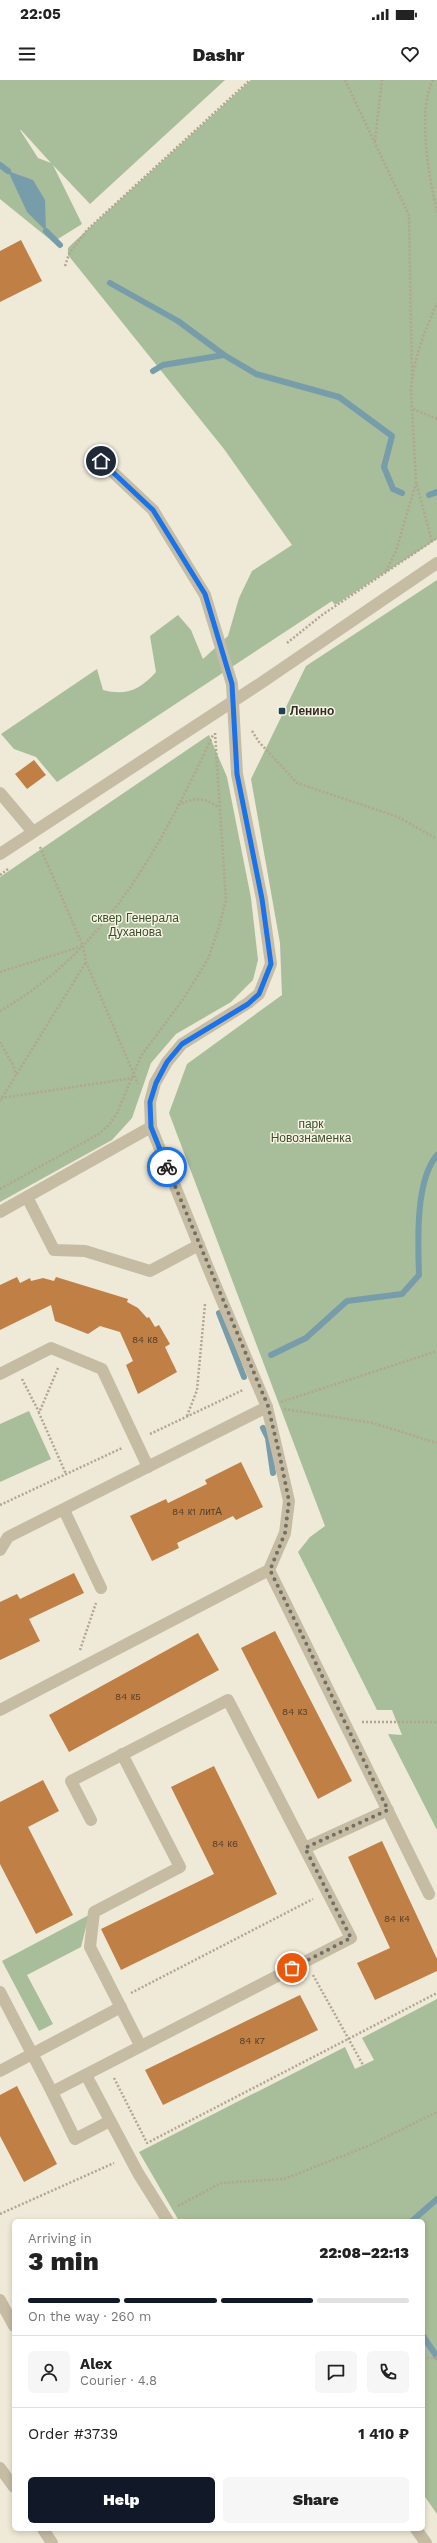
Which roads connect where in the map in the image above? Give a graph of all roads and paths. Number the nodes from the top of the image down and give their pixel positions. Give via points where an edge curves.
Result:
1 (250, 80) edge
2 (345, 80) edge
3 (382, 80) edge
4 (433, 80) edge
5 (375, 141) junction
6 (437, 212) edge
7 (65, 266) dead end
8 (437, 303) edge
9 (412, 378) junction
10 (413, 409) junction
11 (437, 419) edge
12 (101, 461) dead end
13 (416, 482) junction
14 (437, 538) edge
15 (432, 541) junction
16 (437, 563) edge
17 (386, 572) junction
18 (281, 648) dead end
19 (234, 701) junction
20 (248, 725) dead end
21 (0, 793) edge
22 (178, 805) junction
23 (220, 808) junction
24 (34, 832) junction
25 (437, 839) edge
26 (0, 854) edge
27 (83, 946) junction
28 (86, 962) junction
29 (0, 972) edge
30 (0, 1011) edge
31 (0, 1042) edge
32 (16, 1076) junction
33 (133, 1078) junction
34 (0, 1099) edge
35 (150, 1102) junction
36 (151, 1127) junction
37 (0, 1189) edge
38 (27, 1197) junction
39 (0, 1212) edge
40 (199, 1245) junction
41 (206, 1300) dead end
42 (437, 1352) edge
43 (64, 1354) junction
44 (15, 1366) junction
45 (0, 1374) edge
46 (268, 1406) junction
47 (39, 1413) junction
48 (187, 1416) dead end
49 (437, 1443) edge
50 (148, 1467) junction
51 (66, 1474) dead end
52 (64, 1510) junction
53 (0, 1550) edge
54 (270, 1570) junction
55 (101, 1588) joint
56 (72, 1673) junction
57 (0, 1710) edge
58 (345, 1722) junction
59 (437, 1722) edge
60 (122, 1754) junction
61 (388, 1810) junction
62 (91, 1820) dead end
63 (305, 1848) junction
64 (328, 1892) junction
65 (429, 1894) dead end
66 (306, 1961) junction
67 (0, 1992) edge
68 (437, 1993) edge
69 (119, 2003) junction
70 (348, 2039) junction
71 (140, 2045) junction
72 (32, 2054) junction
73 (106, 2064) junction
74 (363, 2065) dead end
75 (0, 2071) edge
76 (86, 2075) junction
77 (52, 2092) junction
78 (437, 2112) edge
79 (110, 2121) junction
80 (129, 2156) junction
81 (0, 2214) edge
82 (166, 2217) edge
83 (0, 2300) edge
84 (12, 2322) edge
85 (425, 2358) edge
86 (437, 2358) edge
87 (6, 2469) edge
88 (12, 2482) edge
89 (44, 2531) edge
90 (417, 2531) edge
91 (52, 2543) edge
92 (426, 2543) edge

1 - 7 path via 87,230 69,254
2 - 5 path
3 - 5 path
4 - 6 path via 424,107 426,142
5 - 9 path via 409,215
8 - 9 path via 424,333
9 - 10 path
10 - 11 path
10 - 13 path
12 - 19 street via 153,510 205,594 232,684
13 - 15 path
13 - 17 path via 396,551
14 - 15 path
15 - 17 path
16 - 19 street
17 - 18 path via 322,615
19 - 24 street
19 - 35 street via 237,774 262,899 271,964 259,994 248,1004 182,1044 167,1062
20 - 25 path via 259,742 297,783 398,817
21 - 24 street
22 - 23 path via 190,799 203,798
22 - 23 path via 215,731
22 - 27 path via 124,899
23 - 33 path via 226,900 218,930 208,959 184,998 141,1056
24 - 26 street
24 - 27 path
27 - 28 path
27 - 29 path
27 - 30 path via 54,974 22,999
28 - 32 path
28 - 33 path
31 - 32 path
32 - 34 path
33 - 34 path
33 - 35 path
33 - 37 path via 109,1125 97,1135
35 - 36 street
36 - 38 street
36 - 40 street
38 - 39 street
38 - 40 street via 54,1250 85,1251 150,1271
40 - 46 street
41 - 48 path via 197,1390
42 - 46 path
43 - 44 street via 51,1348
43 - 47 path
43 - 50 street via 102,1369
44 - 45 street
44 - 47 path
46 - 49 path via 373,1423
46 - 50 street
46 - 54 street via 289,1501 285,1533
47 - 51 path
50 - 52 street
52 - 53 street via 8,1537
52 - 55 street
54 - 56 street
54 - 58 street
55 - 56 path
56 - 57 street
58 - 59 path
58 - 61 street
60 - 62 street via 71,1781
60 - 63 street via 228,1700
60 - 69 street via 180,1867 94,1912 90,1947
61 - 63 street
61 - 65 street
63 - 64 street
64 - 66 street via 351,1938
64 - 69 path
66 - 70 path
66 - 71 street
67 - 72 street
68 - 70 path
69 - 71 street
69 - 72 street
70 - 73 path via 147,2142
70 - 74 path
71 - 73 street
72 - 75 street
72 - 77 street
73 - 76 street
76 - 77 street
76 - 79 street
77 - 79 street via 76,2139
78 - 82 path via 368,2146 284,2179 221,2183
79 - 80 street
80 - 81 path
80 - 82 street
83 - 84 street
85 - 86 path
87 - 88 street
89 - 91 street
90 - 92 street

